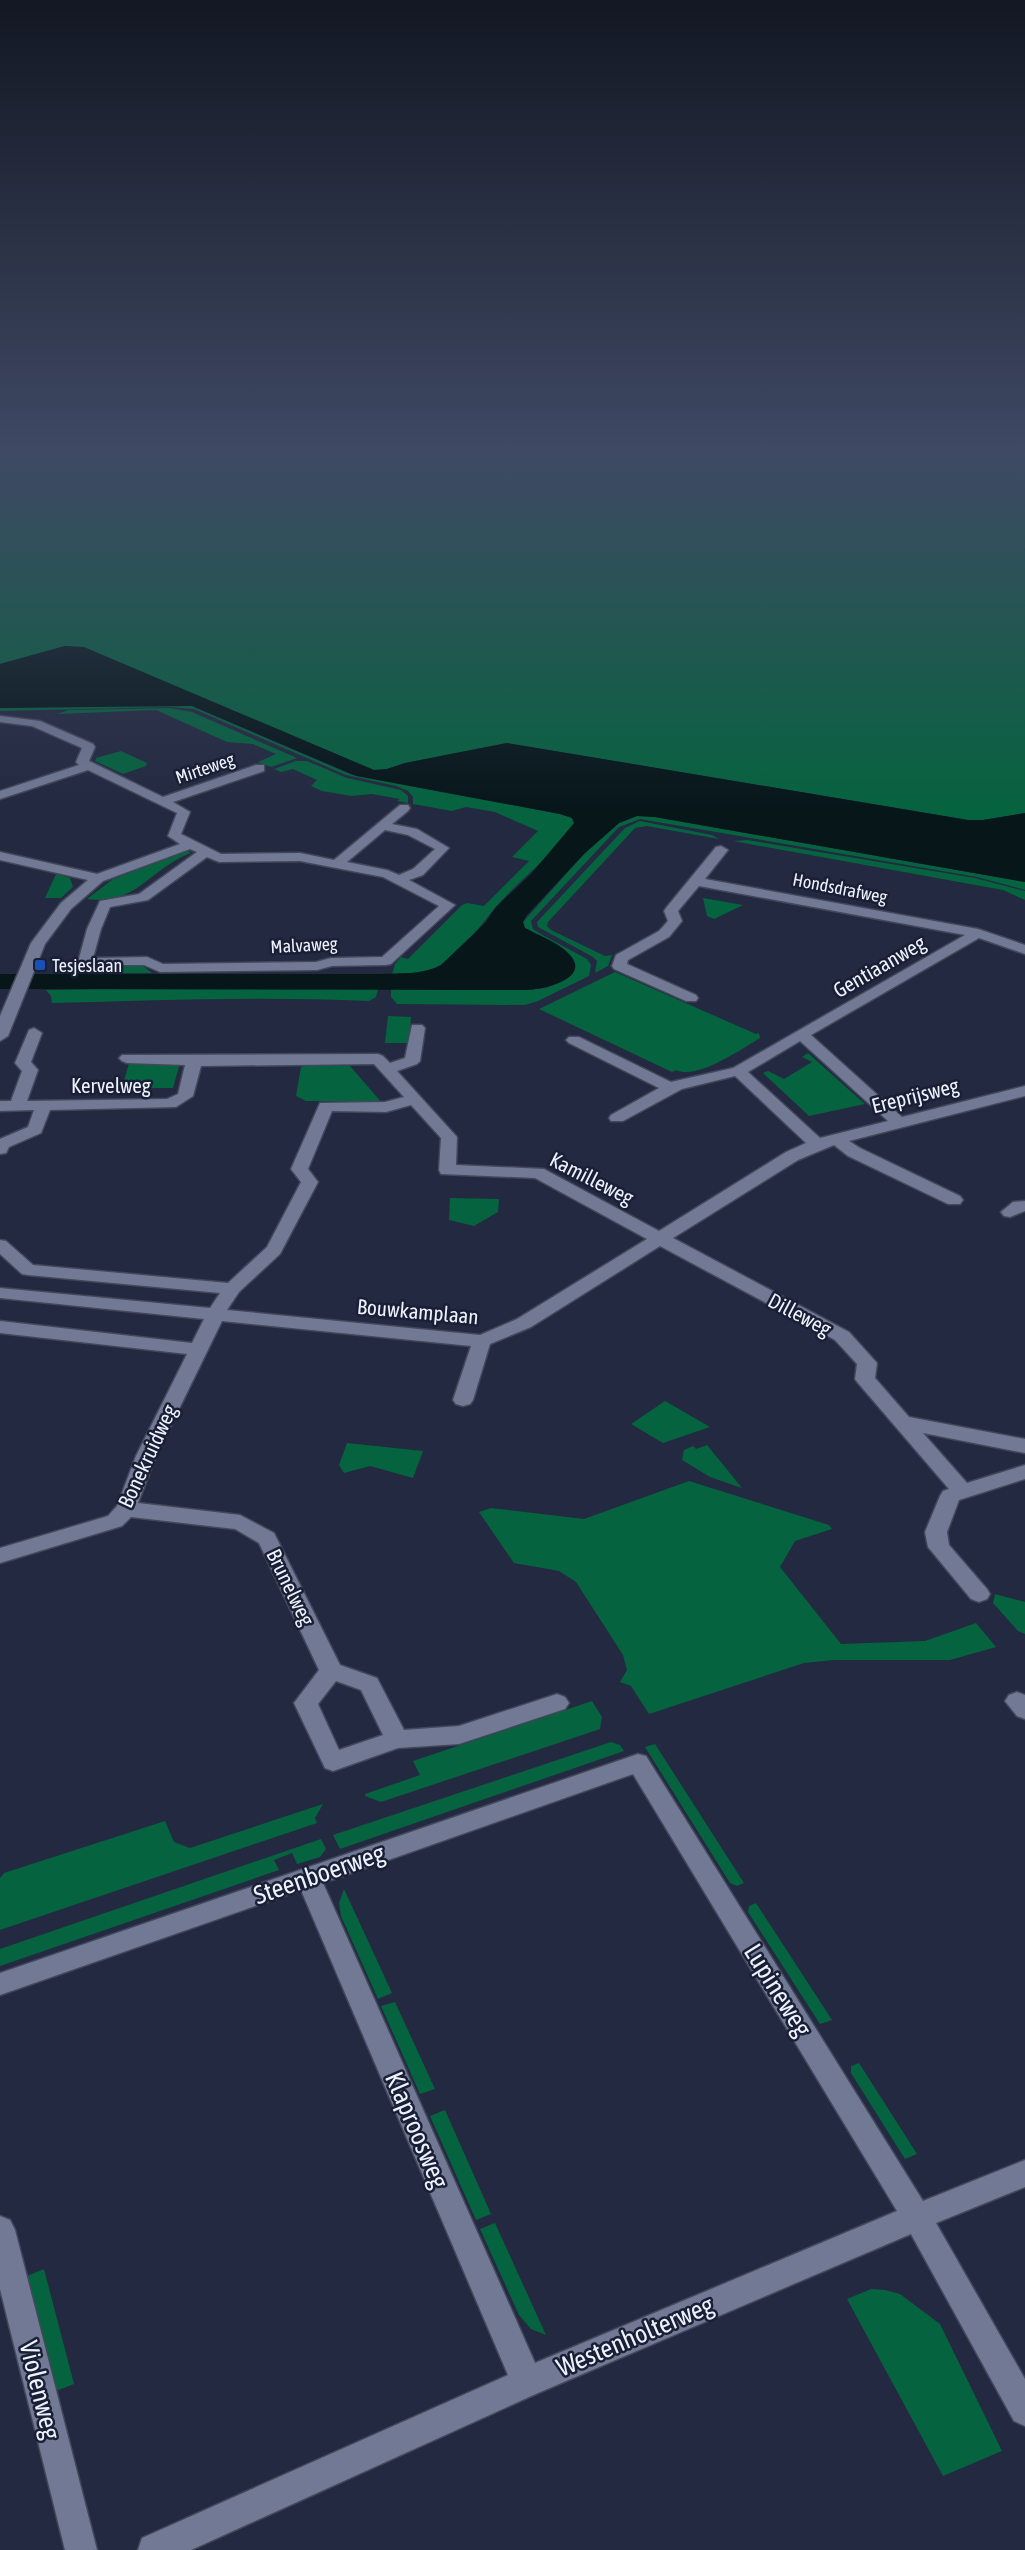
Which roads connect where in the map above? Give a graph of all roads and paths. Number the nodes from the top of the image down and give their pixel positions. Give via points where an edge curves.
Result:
1 (0, 719) edge
2 (90, 766) junction
3 (260, 768) dead end
4 (0, 795) edge
5 (163, 801) junction
6 (404, 808) dead end
7 (383, 826) junction
8 (191, 844) junction
9 (720, 850) dead end
10 (206, 852) junction
11 (0, 856) edge
12 (338, 863) junction
13 (98, 878) junction
14 (397, 880) junction
15 (696, 881) junction
16 (978, 933) junction
17 (1025, 950) edge
18 (691, 998) dead end
19 (417, 1028) dead end
20 (34, 1033) dead end
21 (801, 1034) junction
22 (0, 1036) edge
23 (574, 1040) dead end
24 (127, 1058) dead end
25 (194, 1061) junction
26 (382, 1064) junction
27 (738, 1071) junction
28 (671, 1088) junction
29 (1025, 1091) edge
30 (415, 1100) junction
31 (0, 1106) edge
32 (17, 1106) junction
33 (44, 1106) junction
34 (617, 1118) dead end
35 (898, 1122) junction
36 (835, 1138) junction
37 (817, 1144) junction
38 (0, 1149) edge
39 (954, 1200) dead end
40 (659, 1238) junction
41 (0, 1245) edge
42 (232, 1289) junction
43 (0, 1293) edge
44 (215, 1315) junction
45 (0, 1327) edge
46 (482, 1341) junction
47 (198, 1349) junction
48 (463, 1400) dead end
49 (905, 1423) junction
50 (1025, 1446) edge
51 (1025, 1472) edge
52 (963, 1492) junction
53 (126, 1509) junction
54 (0, 1556) edge
55 (979, 1594) dead end
56 (331, 1671) junction
57 (557, 1703) dead end
58 (397, 1739) junction
59 (639, 1763) joint
60 (308, 1878) junction
61 (0, 1984) edge
62 (1025, 2173) edge
63 (917, 2217) junction
64 (0, 2230) edge
65 (527, 2382) junction
66 (1025, 2410) edge
67 (81, 2550) edge
68 (154, 2550) edge

1 - 2 street via 22,719 45,726 89,747 82,762
2 - 4 street
2 - 5 street, Mirteweg
3 - 5 street, Mirteweg
5 - 8 street, Mirteweg via 184,812 174,836
6 - 7 street
7 - 12 street
7 - 14 street via 412,832 443,848 418,872
8 - 10 street, Malvaweg
8 - 13 street
9 - 15 street
10 - 12 street, Malvaweg via 219,858 300,857
10 - 14 street, Malvaweg via 144,897 105,904 85,962 147,962 171,968 387,961 448,905
11 - 13 street
12 - 14 street, Malvaweg
13 - 22 street via 71,900 49,926 28,963
15 - 16 street, Hondsdrafweg
15 - 18 street via 671,911 675,921 664,934 621,958 619,966
16 - 17 street, Hondsdrafweg
16 - 21 street, Gentiaanweg
19 - 26 street via 412,1061
20 - 32 street via 23,1063 30,1070
21 - 27 street, Gentiaanweg
21 - 35 street
23 - 28 street
24 - 25 street, Kervelweg
25 - 26 street, Kervelweg
25 - 33 street, Kervelweg via 185,1096 170,1104
26 - 30 street, Kamilleweg
27 - 28 street, Gentiaanweg
27 - 37 street
28 - 34 street, Gentiaanweg
29 - 35 street, Ereprijsweg
30 - 40 street, Kamilleweg via 449,1137 447,1170 538,1173
30 - 42 street, Bonekruidweg via 386,1107 326,1106 299,1169 310,1182 274,1250
31 - 32 street, Kervelweg
32 - 33 street, Kervelweg
33 - 38 street via 35,1130 2,1144
35 - 36 street, Ereprijsweg
36 - 37 street, Ereprijsweg
36 - 39 street via 854,1152
37 - 40 street, Bouwkamplaan
40 - 46 street, Bouwkamplaan via 524,1323
40 - 49 street, Dilleweg via 842,1336 867,1363 865,1379
41 - 42 street via 28,1270
42 - 44 street, Bonekruidweg
43 - 44 street, Bouwkamplaan
44 - 46 street, Bouwkamplaan
44 - 47 street, Bonekruidweg
45 - 47 street
46 - 48 street
47 - 53 street, Bonekruidweg via 146,1456
49 - 50 street
49 - 52 street, Dilleweg
51 - 52 street
52 - 55 street via 950,1496 936,1532 939,1547
53 - 54 street, Bonekruidweg via 115,1521
53 - 56 street, Brunelweg via 240,1522 267,1538
56 - 58 street via 369,1684
56 - 58 street via 306,1703 333,1762
57 - 58 street via 459,1735
59 - 60 street, Steenboerweg
59 - 63 street, Lupineweg
60 - 61 street, Steenboerweg
60 - 65 street, Klaproosweg
62 - 63 street, Westenholterweg
63 - 65 street, Westenholterweg
63 - 66 street
64 - 67 street, Violenweg
65 - 68 street, Westenholterweg

